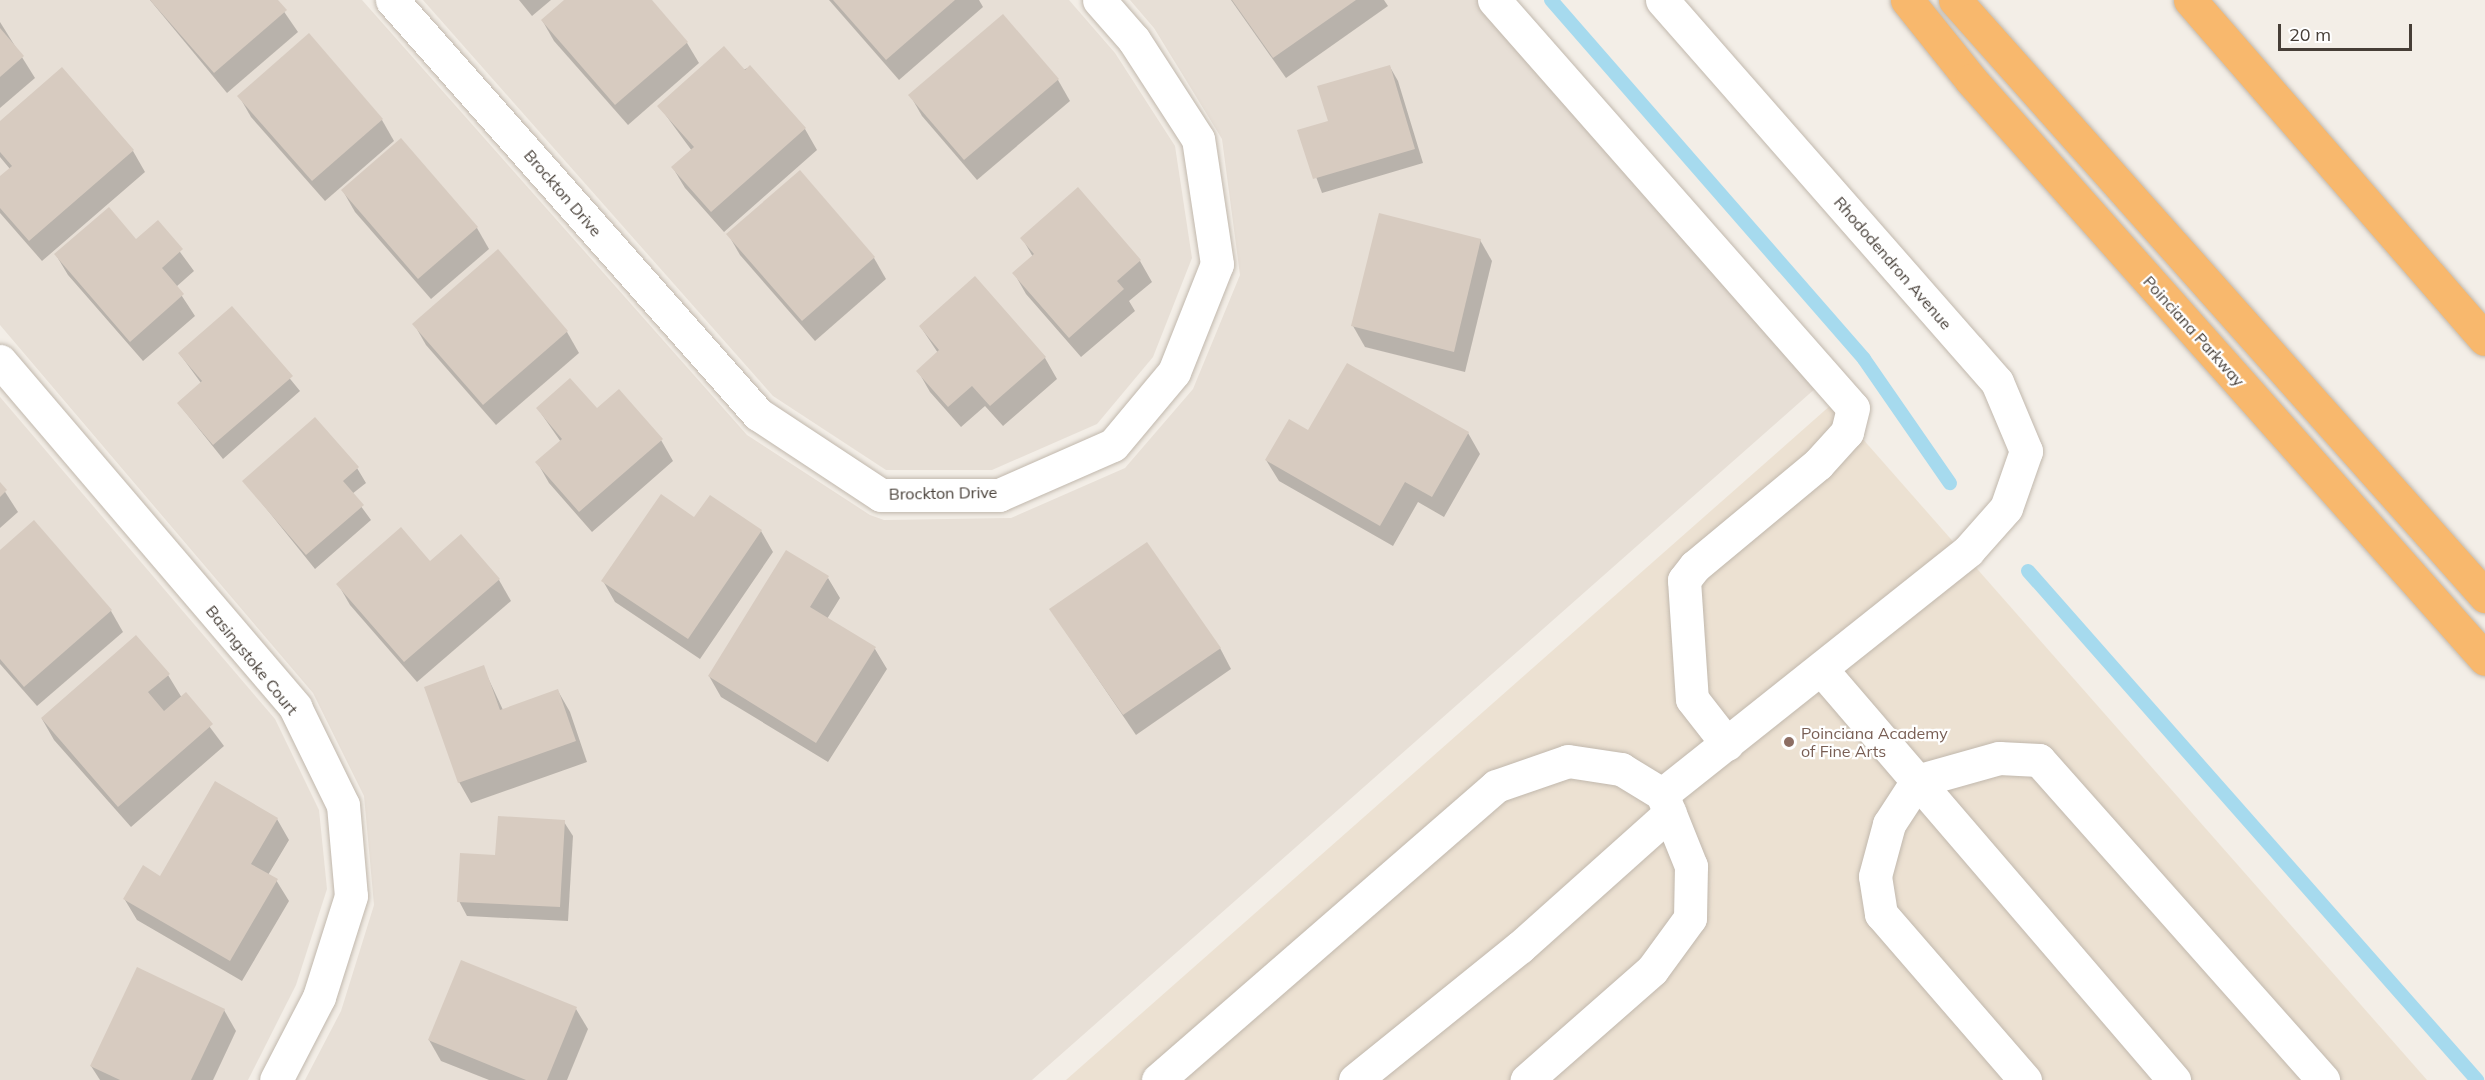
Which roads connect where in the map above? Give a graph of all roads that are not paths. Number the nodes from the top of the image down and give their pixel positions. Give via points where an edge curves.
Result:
1 (392, 0) edge
2 (1099, 0) edge
3 (1494, 0) edge
4 (1662, 0) edge
5 (1907, 0) edge
6 (1955, 0) edge
7 (2190, 0) edge
8 (2485, 339) edge
9 (0, 361) edge
10 (2485, 596) edge
11 (2485, 659) edge
12 (1821, 669) junction
13 (1727, 744) junction
14 (1917, 781) junction
15 (1666, 804) junction
16 (276, 1080) edge
17 (1158, 1080) edge
18 (1355, 1080) edge
19 (1527, 1080) edge
20 (2025, 1080) edge
21 (2174, 1080) edge
22 (2323, 1080) edge

1 - 2 street, Brockton Drive via 758,414 881,495 999,495 1113,445 1174,372 1216,264 1198,139 1134,40
3 - 13 street via 1853,408 1847,432 1818,464 1695,566 1684,580 1692,699
4 - 12 street, Rhododendron Avenue via 1997,382 2026,451 2006,508 1968,551
5 - 11 highway, Poinciana Parkway via 1971,80
6 - 10 highway
7 - 8 highway
9 - 16 street, Basingstoke Court via 295,707 343,805 351,896 319,997
12 - 13 street, Rhododendron Avenue
12 - 14 street
13 - 15 street, Rhododendron Avenue
14 - 20 street via 1886,834 1875,876 1881,914
14 - 21 street
14 - 22 street via 1999,758 2039,760
15 - 17 street via 1621,769 1568,761 1496,786
15 - 18 street, Rhododendron Avenue via 1520,947
15 - 19 street via 1691,866 1690,918 1652,970

